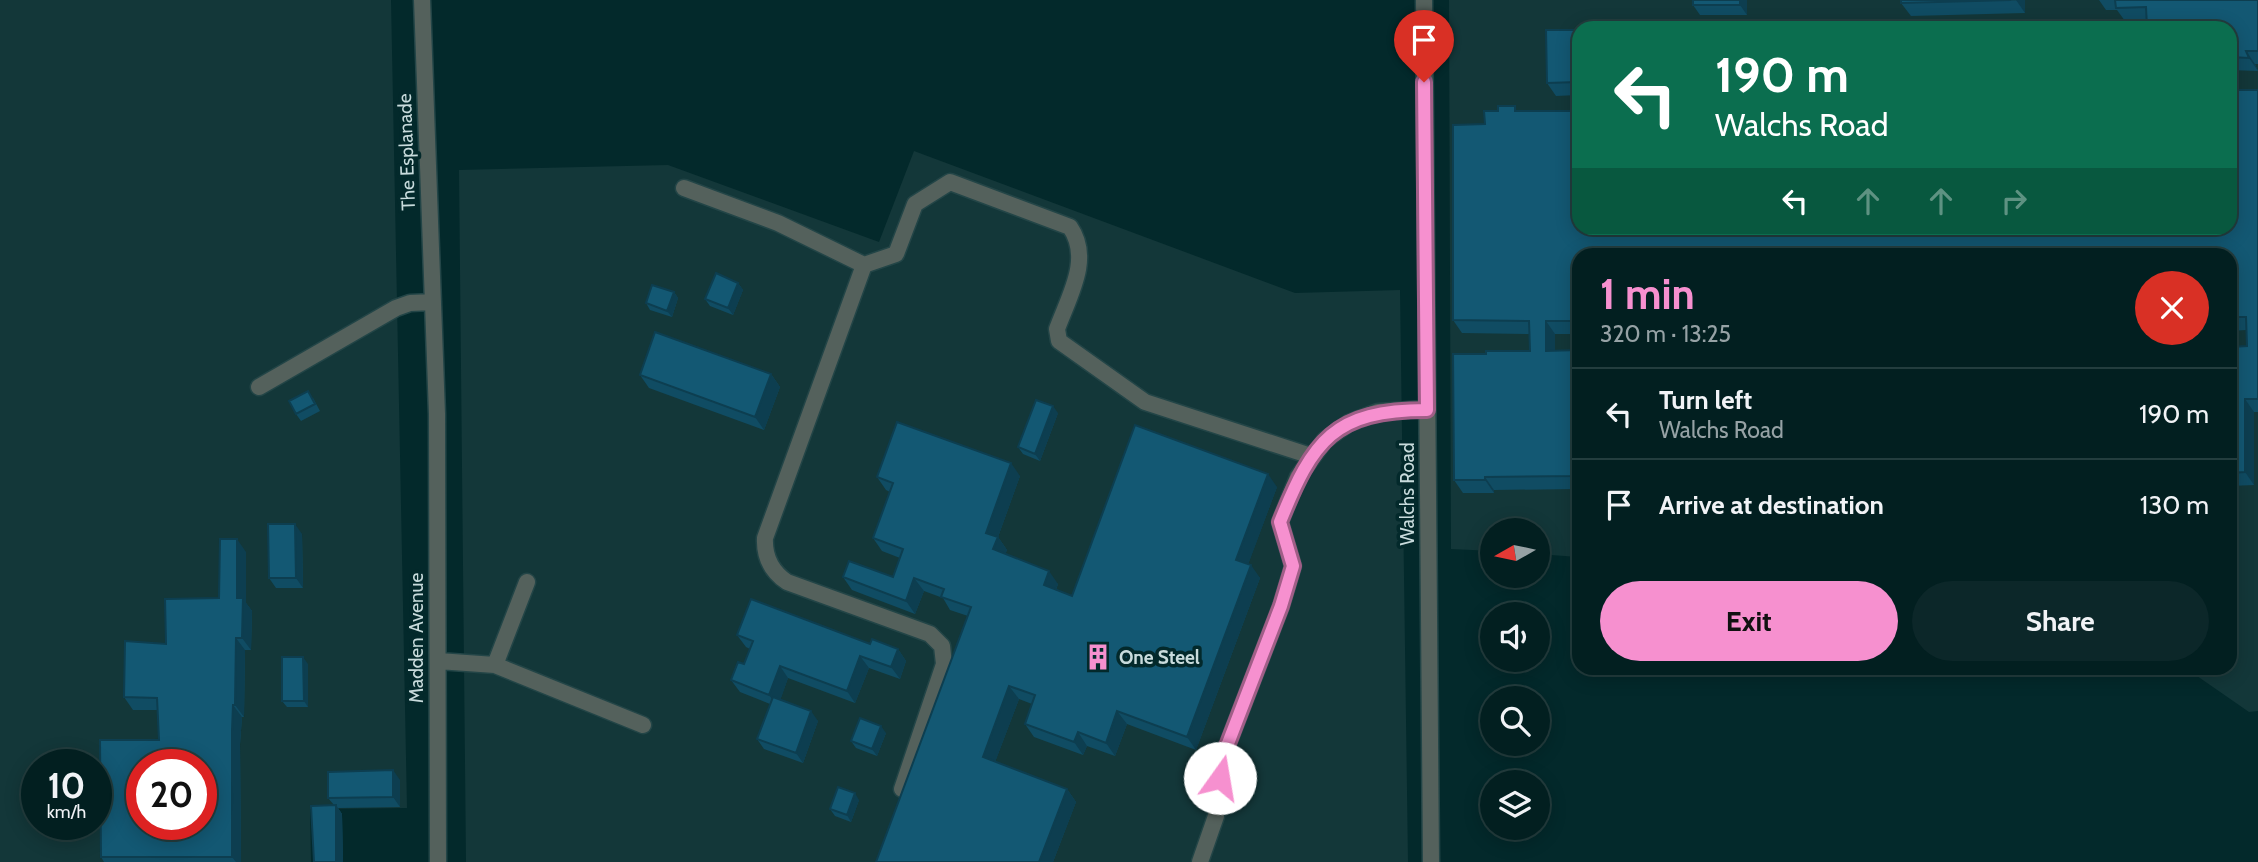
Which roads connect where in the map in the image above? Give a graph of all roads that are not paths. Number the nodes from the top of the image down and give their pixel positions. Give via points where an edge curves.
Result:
1 (422, 0) edge
2 (1424, 0) edge
3 (684, 188) dead end
4 (864, 265) junction
5 (433, 302) junction
6 (259, 387) dead end
7 (1427, 410) junction
8 (437, 414) joint
9 (1311, 456) junction
10 (527, 582) dead end
11 (438, 661) junction
12 (495, 665) junction
13 (643, 725) dead end
14 (902, 789) edge
15 (438, 862) edge
16 (1200, 862) edge
17 (1431, 862) edge

1 - 5 street, The Esplanade
2 - 7 street, Walchs Road
3 - 4 street via 778,223
4 - 9 street via 896,254 915,204 950,182 1070,227 1079,240 1080,264 1057,329 1059,341 1145,402
4 - 14 street via 765,547 774,571 787,583 930,634 942,646 944,664
5 - 6 street via 396,308
5 - 8 street, The Esplanade
7 - 9 street via 1363,416 1336,430
7 - 17 street, Walchs Road
8 - 11 street, Madden Avenue
9 - 16 street via 1280,522 1293,566 1222,759 1216,816
10 - 12 street
11 - 12 street
11 - 15 street, Madden Avenue
12 - 13 street

